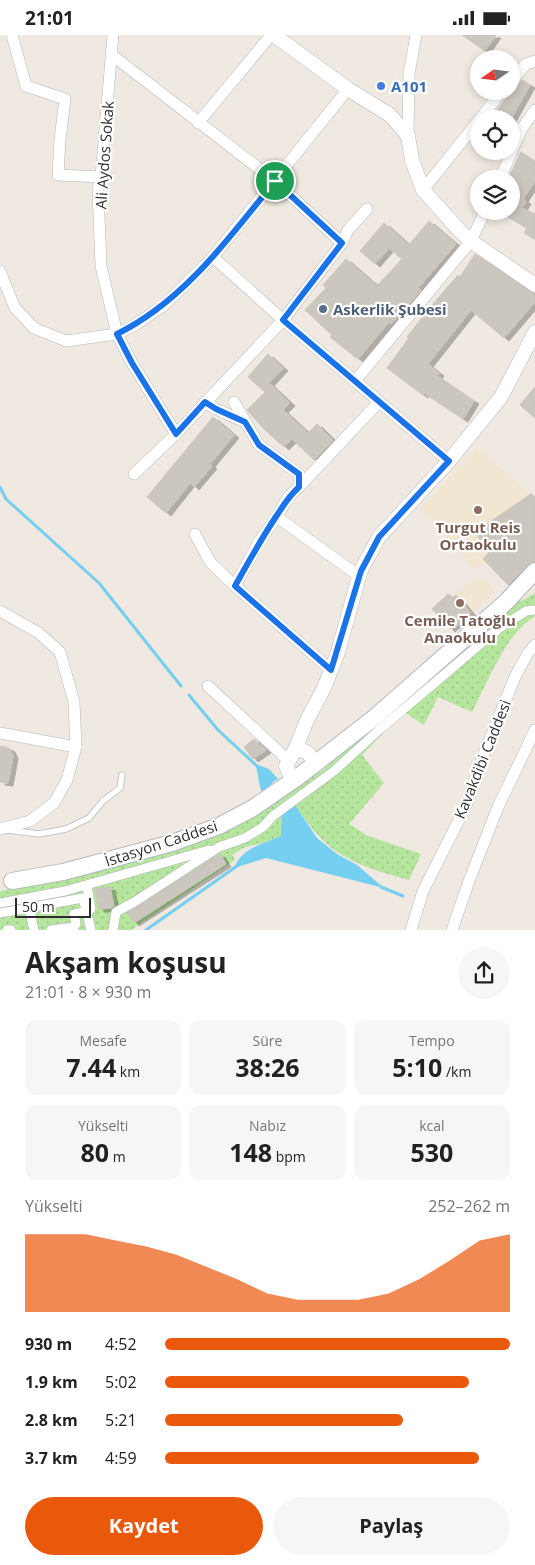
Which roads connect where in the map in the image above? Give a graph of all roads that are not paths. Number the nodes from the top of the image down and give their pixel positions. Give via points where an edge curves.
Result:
1 (12, 35) edge
2 (114, 35) edge
3 (272, 35) edge
4 (416, 35) edge
5 (112, 55) junction
6 (535, 61) edge
7 (520, 71) edge
8 (348, 89) junction
9 (495, 100) edge
10 (486, 110) edge
11 (535, 110) edge
12 (198, 123) junction
13 (470, 130) edge
14 (408, 136) junction
15 (504, 170) edge
16 (101, 177) junction
17 (275, 181) junction
18 (423, 190) junction
19 (367, 209) dead end
20 (481, 220) edge
21 (471, 241) junction
22 (342, 243) junction
23 (213, 257) junction
24 (0, 271) edge
25 (535, 285) edge
26 (283, 320) junction
27 (535, 332) edge
28 (117, 334) junction
29 (355, 381) junction
30 (205, 402) junction
31 (234, 402) dead end
32 (380, 402) junction
33 (245, 422) junction
34 (176, 434) junction
35 (449, 461) junction
36 (134, 474) dead end
37 (299, 487) junction
38 (276, 517) junction
39 (195, 534) dead end
40 (535, 571) edge
41 (359, 576) junction
42 (235, 586) junction
43 (535, 587) edge
44 (506, 602) junction
45 (535, 609) edge
46 (0, 611) edge
47 (535, 645) edge
48 (331, 670) junction
49 (208, 686) dead end
50 (535, 730) edge
51 (0, 733) edge
52 (76, 747) junction
53 (292, 764) junction
54 (314, 764) junction
55 (122, 775) dead end
56 (0, 829) edge
57 (226, 844) junction
58 (4, 882) edge
59 (87, 886) junction
60 (27, 898) junction
61 (0, 903) edge
62 (29, 908) junction
63 (86, 912) junction
64 (0, 913) edge
65 (7, 930) edge
66 (11, 930) edge
67 (34, 930) edge
68 (51, 930) edge
69 (91, 930) edge
70 (113, 930) edge
71 (411, 930) edge
72 (452, 930) edge

1 - 16 street via 26,86 65,99 58,175
2 - 5 street, Ali Aydos Sokak
3 - 8 street
3 - 12 street
4 - 14 street via 409,75
5 - 12 street
5 - 16 street, Ali Aydos Sokak
6 - 7 street
8 - 14 street via 390,115
8 - 17 street
9 - 10 street
11 - 15 street
12 - 17 street
13 - 18 street
14 - 18 street via 412,160
16 - 28 street, Ali Aydos Sokak via 98,189 101,266
17 - 22 street
17 - 23 street
18 - 21 street
19 - 22 street via 348,230
20 - 21 street
21 - 25 street
21 - 29 street
22 - 26 street
23 - 26 street
23 - 28 street via 163,306
24 - 28 street via 15,308 34,328 66,341
26 - 29 street
26 - 30 street
27 - 35 street via 501,397
28 - 34 street, Ali Aydos Sokak
29 - 32 street
30 - 33 street
30 - 34 street
31 - 33 street
32 - 35 street
32 - 37 street
33 - 37 street via 259,445 299,474
34 - 36 street
35 - 41 street via 379,537
37 - 38 street via 288,497
38 - 41 street
38 - 42 street
39 - 42 street via 210,562
40 - 44 main road
41 - 48 street
42 - 48 street
43 - 44 main road
44 - 54 main road via 375,717
45 - 57 street via 526,611 498,629 339,766 262,827 245,838
46 - 52 street via 39,633 60,652 74,702
47 - 71 street, Kavakdibi Caddesi via 515,677 466,806 422,891
48 - 53 street via 307,720
49 - 53 street
50 - 72 street via 498,807
51 - 52 street
52 - 56 street via 67,780 54,803 30,821
53 - 54 main road, İstasyon Caddesi
53 - 54 street via 304,750
53 - 58 main road, İstasyon Caddesi via 274,795 219,826 172,843 63,872
55 - 56 lane via 120,788 90,817 66,829 39,834
57 - 59 street
57 - 70 street via 116,912
59 - 60 street
59 - 63 street via 91,909
60 - 61 street
60 - 62 street
62 - 63 street via 83,898
62 - 64 street
62 - 67 street
63 - 68 street via 74,914 74,927
63 - 69 street
65 - 66 street

